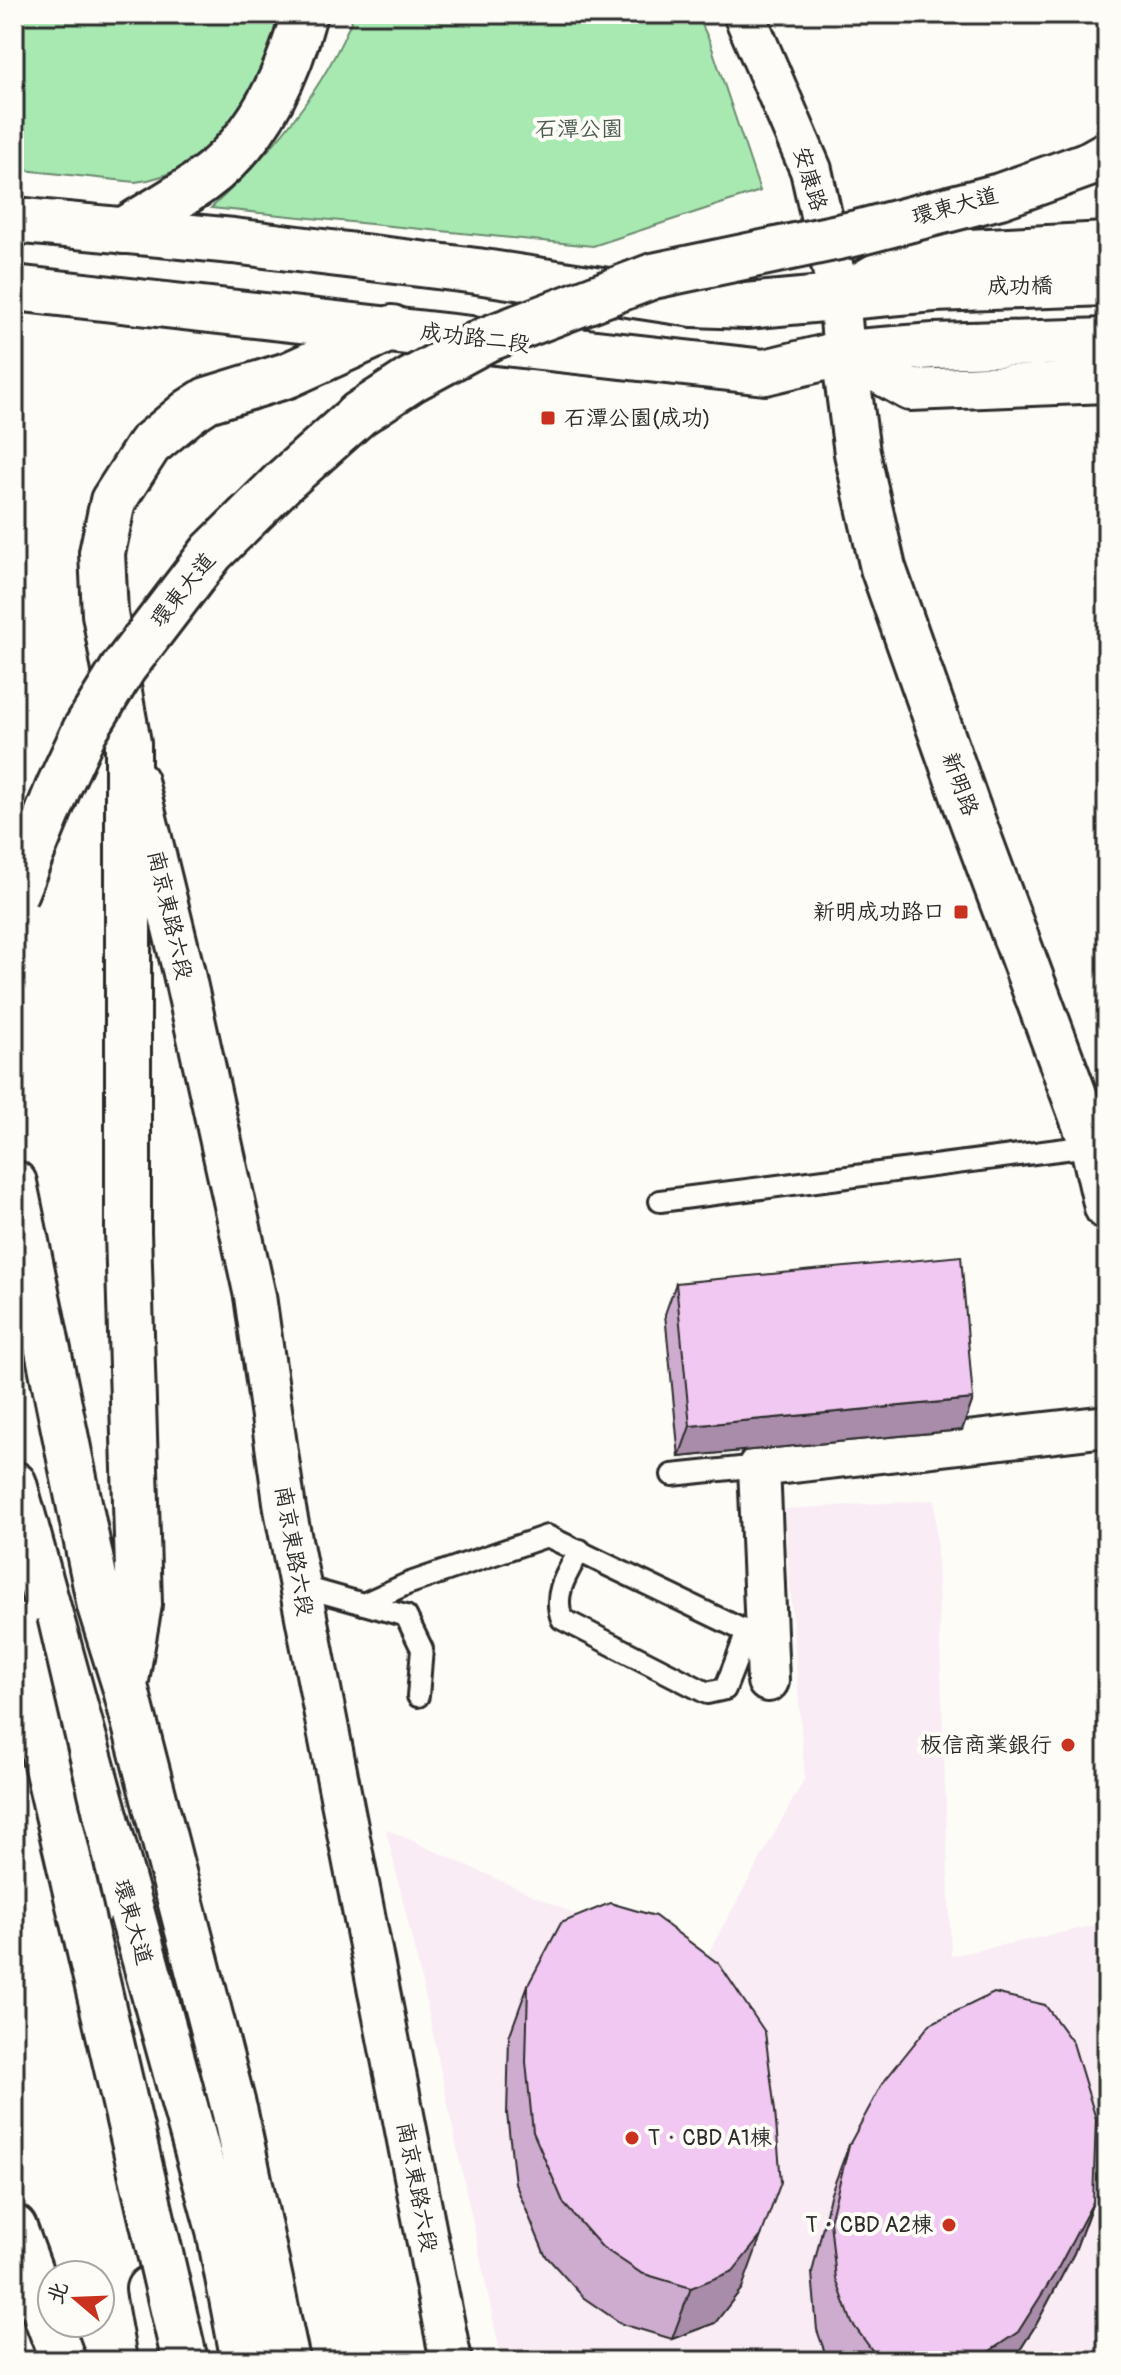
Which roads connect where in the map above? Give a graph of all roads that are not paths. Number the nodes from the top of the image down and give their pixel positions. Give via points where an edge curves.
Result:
1 (304, 14) edge
2 (744, 14) edge
3 (1107, 153) edge
4 (14, 220) edge
5 (123, 231) junction
6 (1107, 243) edge
7 (1107, 283) edge
8 (14, 288) edge
9 (839, 296) junction
10 (392, 328) junction
11 (1107, 341) edge
12 (844, 353) junction
13 (1107, 382) edge
14 (128, 743) junction
15 (14, 841) edge
16 (14, 896) edge
17 (1100, 1145) edge
18 (14, 1183) edge
19 (660, 1201) dead end
20 (1107, 1207) edge
21 (1107, 1426) edge
22 (759, 1466) junction
23 (672, 1475) dead end
24 (14, 1484) edge
25 (14, 1515) edge
26 (580, 1550) junction
27 (300, 1586) junction
28 (363, 1604) junction
29 (14, 1625) edge
30 (768, 1681) dead end
31 (125, 1686) junction
32 (418, 1696) dead end
33 (14, 2228) edge
34 (63, 2361) edge
35 (162, 2361) edge
36 (185, 2361) edge
37 (244, 2361) edge
38 (287, 2361) edge
39 (451, 2361) edge

1 - 5 main road via 294,52 271,101 239,147 203,180
2 - 9 street, 安康路 via 811,170
3 - 15 main road, 環東大道, bridge via 1002,194 647,279 510,330 372,398 229,511 133,623 53,747
3 - 16 main road, 環東大道, bridge via 1000,196 653,276 485,340 359,414 212,552 124,667 85,730
4 - 5 main road
5 - 9 main road via 477,271 693,304 746,306
6 - 9 street via 912,253
7 - 9 main road, 成功橋
8 - 10 main road, 成功路二段
9 - 12 street, 安康路
10 - 12 main road, 成功路二段 via 765,372
10 - 14 main road via 288,375 207,400 149,445 113,501 102,553 105,614
11 - 12 main road, 成功路二段
12 - 13 street via 910,390
12 - 17 main road, 新明路 via 857,453 883,568 967,806
14 - 27 street, 南京東路六段 via 255,1296
14 - 31 main road via 128,1232 139,1604
17 - 19 lane
17 - 20 main road, 新明路
18 - 31 main road via 100,1606
21 - 22 street
22 - 23 lane
22 - 30 street
24 - 37 main road, 環東大道 via 219,2230
25 - 35 main road via 88,1843 105,2006
26 - 26 lane via 562,1582 557,1607 562,1619 707,1693 725,1689 745,1631
26 - 28 lane via 547,1536
27 - 28 lane
27 - 39 street, 南京東路六段
28 - 32 lane via 406,1616 422,1649
29 - 36 main road, bridge
31 - 38 main road via 235,2113
33 - 34 main road

